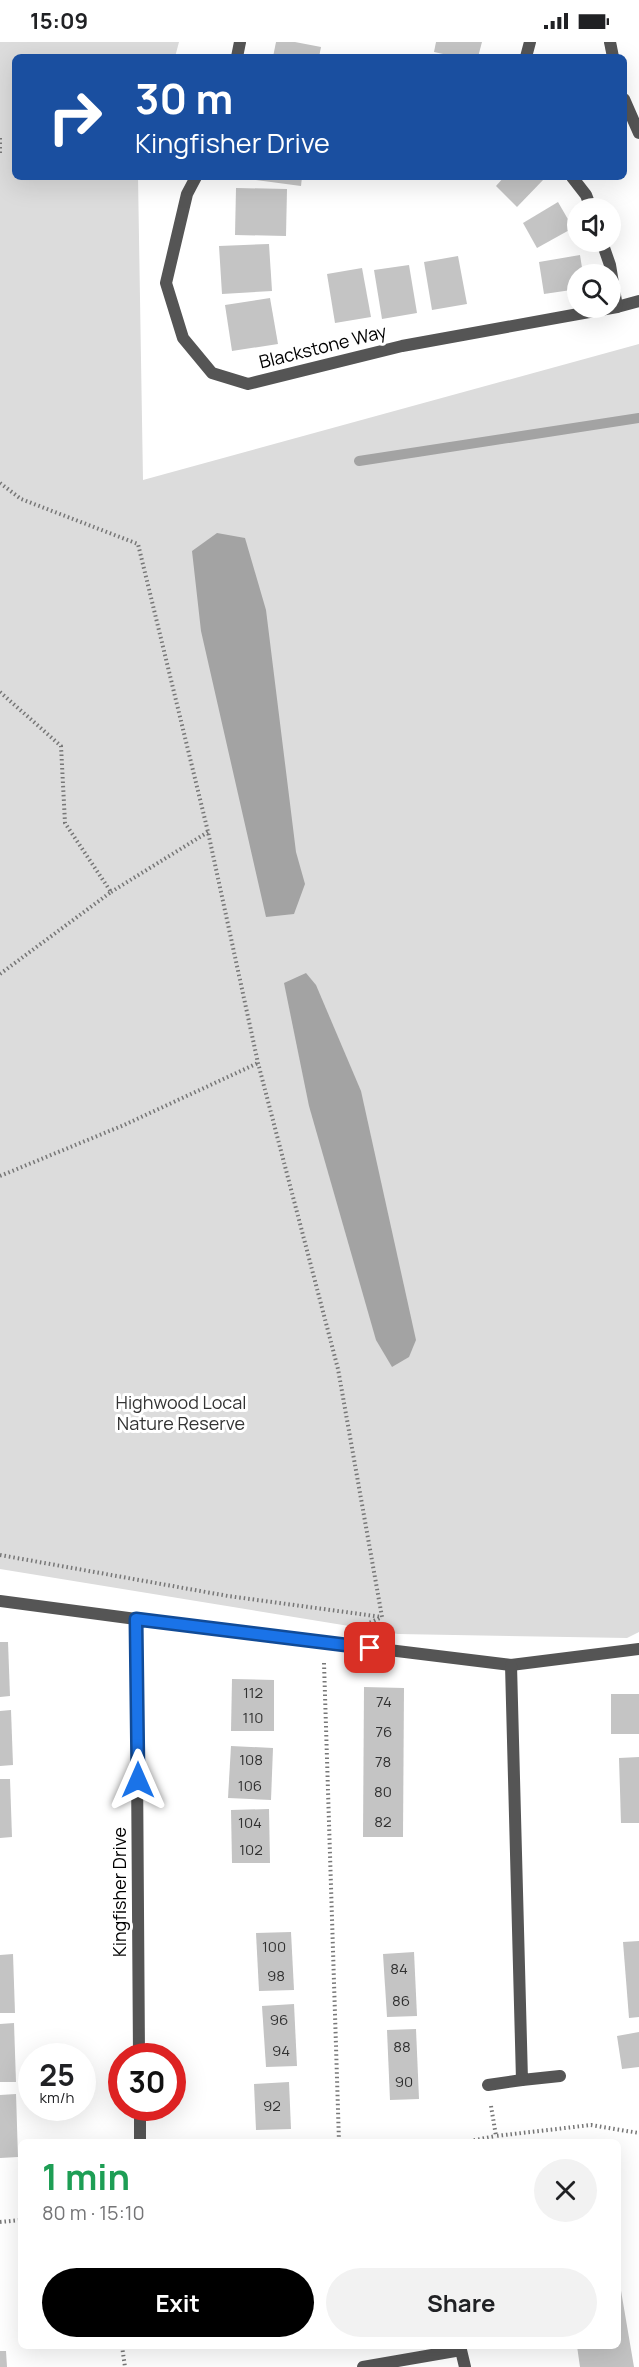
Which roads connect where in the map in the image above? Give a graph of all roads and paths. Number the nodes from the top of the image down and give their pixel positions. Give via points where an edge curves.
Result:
1 (627, 106) edge
2 (639, 133) edge
3 (0, 138) edge
4 (0, 153) edge
5 (194, 180) edge
6 (574, 180) edge
7 (587, 198) edge
8 (639, 301) edge
9 (621, 307) edge
10 (567, 317) edge
11 (0, 483) edge
12 (0, 692) edge
13 (208, 832) junction
14 (111, 892) junction
15 (0, 974) edge
16 (258, 1063) junction
17 (0, 1176) edge
18 (0, 1555) edge
19 (0, 1600) edge
20 (382, 1617) junction
21 (136, 1619) junction
22 (363, 1626) dead end
23 (323, 1642) junction
24 (639, 1649) edge
25 (511, 1665) junction
26 (139, 2043) edge
27 (560, 2076) dead end
28 (522, 2080) junction
29 (488, 2085) joint
30 (140, 2121) edge
31 (639, 2133) edge
32 (496, 2136) junction
33 (140, 2139) edge
34 (339, 2139) edge
35 (480, 2139) edge
36 (18, 2220) edge
37 (0, 2222) edge
38 (122, 2349) edge
39 (456, 2349) edge
40 (461, 2349) edge
41 (125, 2367) edge
42 (363, 2367) edge
43 (465, 2367) edge

1 - 2 street
3 - 4 path
5 - 10 street, Blackstone Way via 166,283 183,338 212,373 248,384 402,346
6 - 7 street
8 - 9 street, Blackstone Way
11 - 13 path via 21,499 138,544
12 - 14 path via 61,746 65,823
13 - 14 path
13 - 16 path
14 - 15 path
16 - 17 path via 124,1125
16 - 20 path via 338,1369
18 - 20 path via 228,1596
19 - 21 street
20 - 22 path
21 - 23 street
21 - 26 street, Kingfisher Drive
23 - 25 street
23 - 34 path
24 - 25 street
25 - 28 street
27 - 28 street
28 - 29 street
29 - 32 path
30 - 33 street
31 - 32 path via 591,2125
32 - 35 path
36 - 37 path
38 - 41 path
39 - 42 street
40 - 43 street

